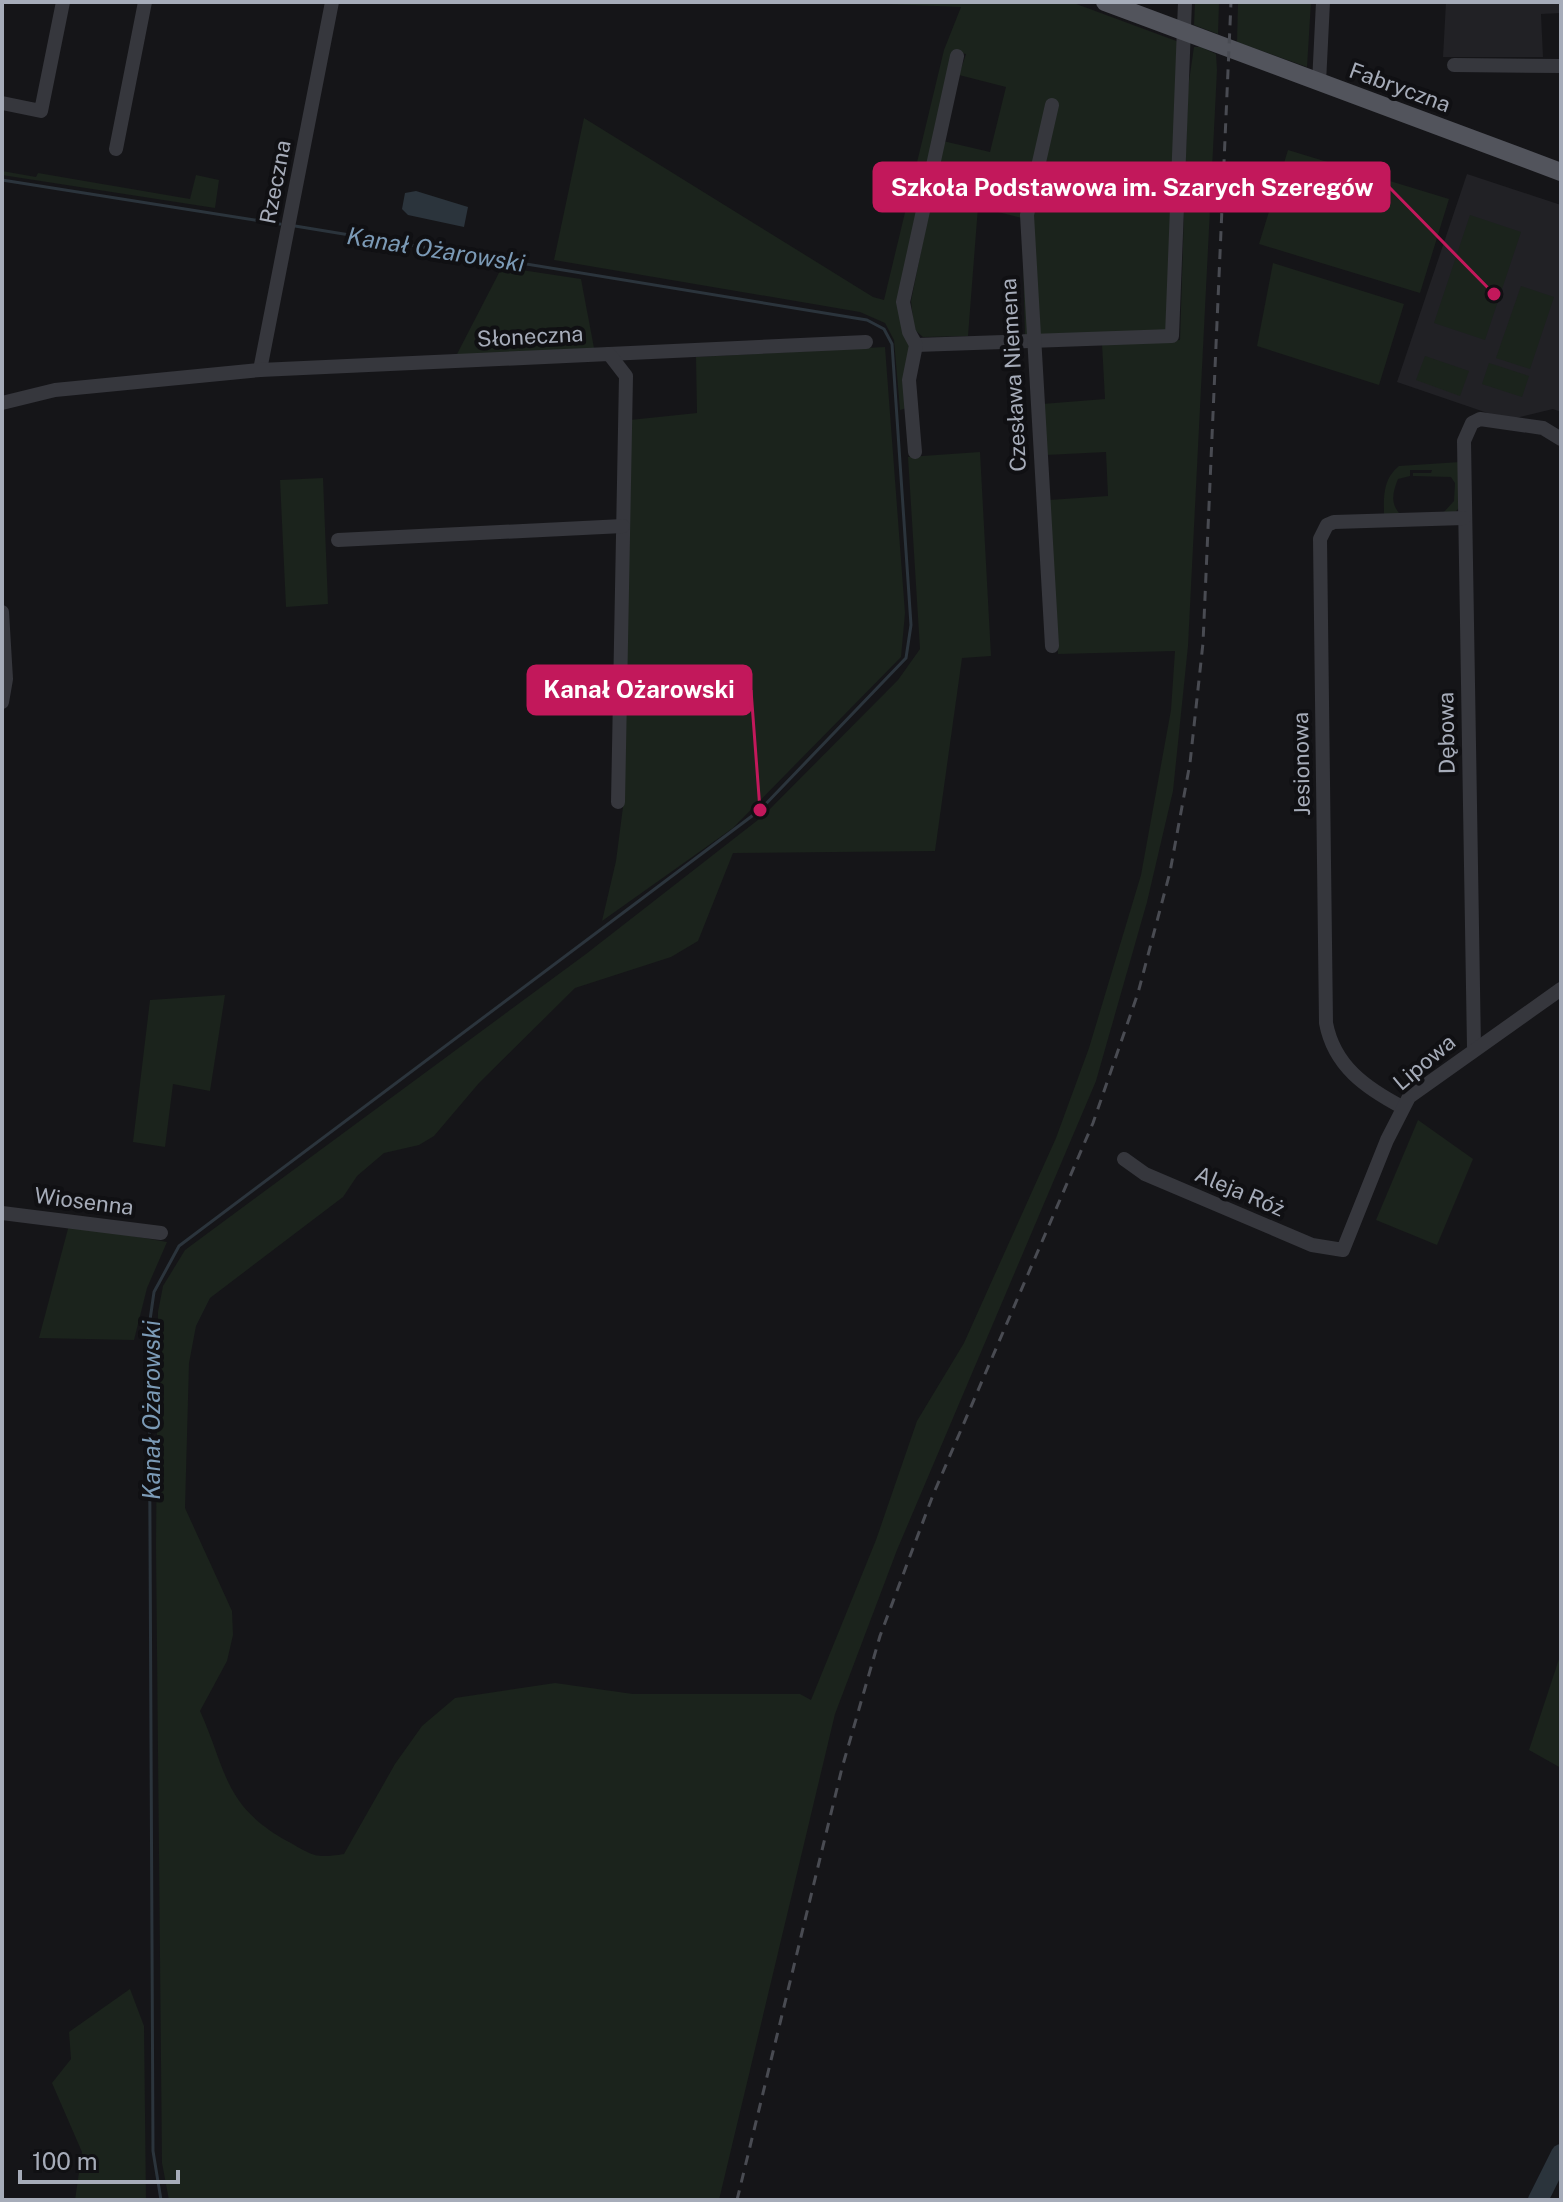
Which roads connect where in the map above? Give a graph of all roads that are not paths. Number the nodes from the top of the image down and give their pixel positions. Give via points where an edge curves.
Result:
1 (63, 2) edge
2 (145, 2) edge
3 (332, 2) edge
4 (1105, 2) edge
5 (1185, 2) edge
6 (1323, 2) edge
7 (1185, 31) junction
8 (957, 56) dead end
9 (1454, 65) dead end
10 (1561, 66) edge
11 (1319, 83) junction
12 (2, 103) edge
13 (1052, 105) dead end
14 (116, 149) dead end
15 (1561, 172) edge
16 (1032, 341) junction
17 (866, 342) dead end
18 (916, 345) junction
19 (609, 354) junction
20 (260, 370) junction
21 (2, 403) edge
22 (1561, 439) edge
23 (915, 452) dead end
24 (1464, 518) junction
25 (623, 526) junction
26 (338, 540) dead end
27 (2, 612) edge
28 (1052, 646) dead end
29 (2, 702) edge
30 (618, 802) dead end
31 (1561, 989) edge
32 (1474, 1048) junction
33 (1402, 1107) junction
34 (1124, 1159) dead end
35 (2, 1213) edge
36 (161, 1233) dead end
37 (1343, 1250) joint

1 - 12 street via 41,111
2 - 14 street
3 - 20 street, Rzeczna
4 - 7 main road, Fabryczna
5 - 7 street
6 - 11 street
7 - 11 main road, Fabryczna
7 - 16 street via 1172,336
8 - 18 street via 903,302
9 - 10 street
11 - 15 main road, Fabryczna
13 - 16 street, Czesława Niemena via 1027,215
16 - 18 street
16 - 28 street, Czesława Niemena
17 - 19 street
18 - 23 street via 909,380
19 - 20 street, Słoneczna
19 - 25 street, Słoneczna via 626,376
20 - 21 street, Słoneczna via 55,390
22 - 24 street, Dębowa via 1543,428 1476,420 1464,441
24 - 32 street, Dębowa
24 - 33 street, Jesionowa via 1334,522 1320,539 1326,1023 1344,1066
25 - 26 street
25 - 30 street, Słoneczna
27 - 29 street
31 - 32 street, Lipowa
32 - 33 street, Lipowa
33 - 37 street, Lipowa
34 - 37 street, Aleja Róż via 1145,1174 1312,1245
35 - 36 street, Wiosenna

